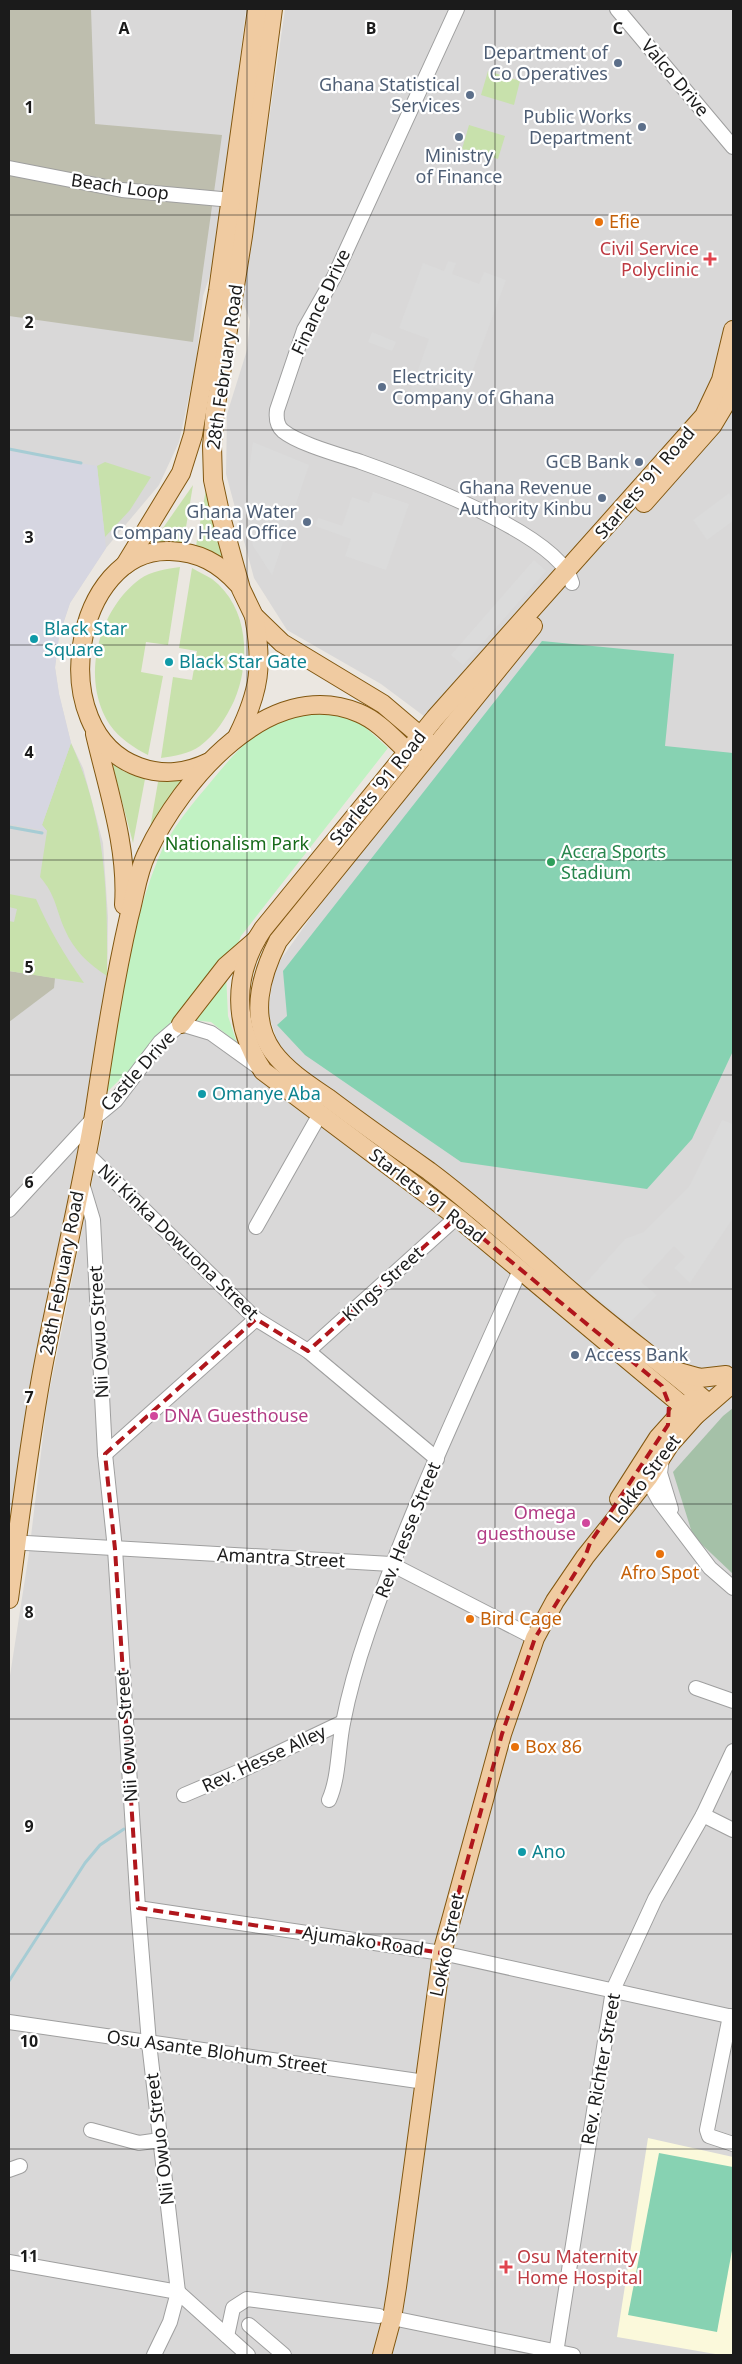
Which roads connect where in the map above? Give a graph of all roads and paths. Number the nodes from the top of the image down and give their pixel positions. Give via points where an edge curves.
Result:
1 (257, 9) edge
2 (273, 9) edge
3 (457, 9) edge
4 (617, 9) edge
5 (733, 147) edge
6 (9, 168) edge
7 (232, 200) junction
8 (733, 330) edge
9 (733, 379) edge
10 (125, 565) junction
11 (569, 578) junction
12 (242, 589) junction
13 (254, 616) junction
14 (435, 718) junction
15 (402, 721) junction
16 (94, 729) junction
17 (238, 735) junction
18 (421, 736) junction
19 (434, 748) junction
20 (403, 758) junction
21 (213, 760) junction
22 (421, 764) junction
23 (323, 856) junction
24 (338, 868) junction
25 (256, 940) junction
26 (121, 948) junction
27 (180, 1024) junction
28 (263, 1071) junction
29 (320, 1114) junction
30 (93, 1119) junction
31 (86, 1153) junction
32 (414, 1161) junction
33 (404, 1176) junction
34 (81, 1180) junction
35 (9, 1210) edge
36 (457, 1217) junction
37 (256, 1227) dead end
38 (520, 1270) junction
39 (256, 1318) junction
40 (308, 1350) junction
41 (670, 1370) junction
42 (731, 1376) edge
43 (662, 1386) junction
44 (696, 1405) junction
45 (668, 1425) junction
46 (104, 1454) junction
47 (662, 1458) junction
48 (437, 1459) junction
49 (645, 1470) junction
50 (673, 1517) junction
51 (13, 1543) edge
52 (115, 1549) junction
53 (391, 1564) junction
54 (733, 1588) edge
55 (9, 1599) edge
56 (535, 1638) junction
57 (696, 1688) dead end
58 (733, 1701) edge
59 (343, 1722) junction
60 (733, 1751) edge
61 (184, 1795) dead end
62 (329, 1800) dead end
63 (703, 1815) junction
64 (733, 1830) edge
65 (138, 1908) junction
66 (442, 1953) junction
67 (613, 1990) junction
68 (732, 2017) edge
69 (9, 2022) edge
70 (149, 2043) junction
71 (425, 2082) junction
72 (92, 2130) dead end
73 (160, 2140) junction
74 (733, 2144) edge
75 (9, 2262) edge
76 (178, 2292) junction
77 (386, 2317) junction
78 (249, 2325) dead end
79 (227, 2336) junction
80 (556, 2353) junction
81 (154, 2355) edge
82 (248, 2355) edge
83 (284, 2355) edge
84 (382, 2355) edge
85 (573, 2355) edge

1 - 7 main road, 28th February Road
2 - 12 main road, 28th February Road via 212,446 213,480
3 - 11 street, Finance Drive via 334,276 304,330 279,402 277,420 284,432 314,446 442,492 502,522 538,545
4 - 5 street, Valco Drive
6 - 7 street, Beach Loop via 122,190
7 - 10 main road, 28th February Road via 200,402 188,454 181,473
8 - 11 main road, Starlets '91 Road via 720,380 704,416
9 - 11 main road, Starlets '91 Road via 724,406 712,426
10 - 12 main road via 143,555 163,550 186,551 206,558 226,571
10 - 16 main road via 95,604 82,642 79,672 83,701
11 - 14 main road, Starlets '91 Road
11 - 19 main road, Starlets '91 Road
12 - 13 main road, 28th February Road
13 - 15 main road, 28th February Road via 282,643 383,704
13 - 17 main road via 260,646 259,677 252,707
14 - 15 main road via 419,726
14 - 18 main road, Starlets '91 Road
15 - 18 main road, 28th February Road
16 - 21 main road via 109,748 128,763 151,771 172,773
16 - 26 main road, 28th February Road via 117,827 125,887
17 - 20 main road, 28th February Road via 268,717 322,704 341,707 374,720 393,738
17 - 21 main road, 28th February Road
18 - 19 main road, 28th February Road
18 - 20 main road, Starlets '91 Road
19 - 22 main road, Starlets '91 Road
20 - 22 main road, 28th February Road
20 - 23 main road, Starlets '91 Road
21 - 26 main road, 28th February Road via 183,794 148,851 140,869
22 - 24 main road, Starlets '91 Road
23 - 24 main road
23 - 25 main road, Starlets '91 Road
24 - 32 main road, Starlets '91 Road via 278,941 272,953 258,996 262,1025 273,1052 297,1076
25 - 27 main road via 226,966
25 - 28 main road, Starlets '91 Road via 240,991 240,1010 248,1044
26 - 30 main road, 28th February Road
27 - 28 street, Castle Drive via 211,1032
27 - 30 street, Castle Drive via 160,1042 116,1100
28 - 29 main road, Starlets '91 Road
29 - 33 main road, Starlets '91 Road
29 - 37 street
30 - 31 main road, 28th February Road
30 - 35 street, Castle Drive
31 - 34 main road, 28th February Road
31 - 39 street, Nii Kinka Dowuona Street
32 - 33 main road
32 - 41 main road, Starlets '91 Road via 497,1225 598,1314
33 - 36 main road, Starlets '91 Road
34 - 46 street, Nii Owuo Street via 93,1220
34 - 51 main road, 28th February Road via 41,1378
36 - 38 main road, Starlets '91 Road
36 - 40 street, Kings Street
38 - 43 main road, Starlets '91 Road
38 - 48 street, Rev. Hesse Street
39 - 40 street, Nii Kinka Dowuona Street
39 - 46 street
40 - 48 street, Nii Kinka Dowuona Street
41 - 42 main road via 700,1378
41 - 44 main road, Starlets '91 Road
42 - 44 main road
43 - 44 main road, Starlets '91 Road
43 - 45 main road via 669,1404
44 - 45 main road, Lokko Street
44 - 47 main road, Lokko Street
45 - 49 main road, Lokko Street
46 - 52 street, Nii Owuo Street
47 - 49 main road, Lokko Street
47 - 50 street via 660,1473
48 - 53 street, Rev. Hesse Street
49 - 50 street via 655,1494
49 - 56 main road, Lokko Street via 555,1601
50 - 54 street via 710,1568
51 - 52 street, Amantra Street
51 - 55 main road, 28th February Road
52 - 53 street, Amantra Street
52 - 65 street, Nii Owuo Street
53 - 56 street, Amantra Street
53 - 59 street, Rev. Hesse Street via 367,1634
56 - 66 main road, Lokko Street via 502,1734
57 - 58 street
59 - 61 street, Rev. Hesse Alley
59 - 62 street, Rev. Hesse Street via 335,1787
60 - 63 street, Rev. Richter Street
63 - 64 street
63 - 67 street, Rev. Richter Street via 655,1899
65 - 66 street, Ajumako Road
65 - 70 street, Nii Owuo Street
66 - 67 street, Ajumako Road
66 - 71 main road, Lokko Street
67 - 68 street, Ajumako Road
67 - 80 street, Rev. Richter Street
68 - 74 street via 707,2130 709,2136 716,2140
69 - 70 street, Osu Asante Blohum Street
70 - 71 street, Osu Asante Blohum Street
70 - 73 street, Nii Owuo Street
71 - 77 main road, Lokko Street
72 - 73 street via 139,2143
73 - 76 street, Nii Owuo Street
75 - 76 street
76 - 79 street
76 - 81 street via 170,2322
77 - 79 street via 247,2298 233,2308
77 - 80 street
77 - 84 main road, Lokko Street
78 - 83 street
79 - 82 street
80 - 85 street

